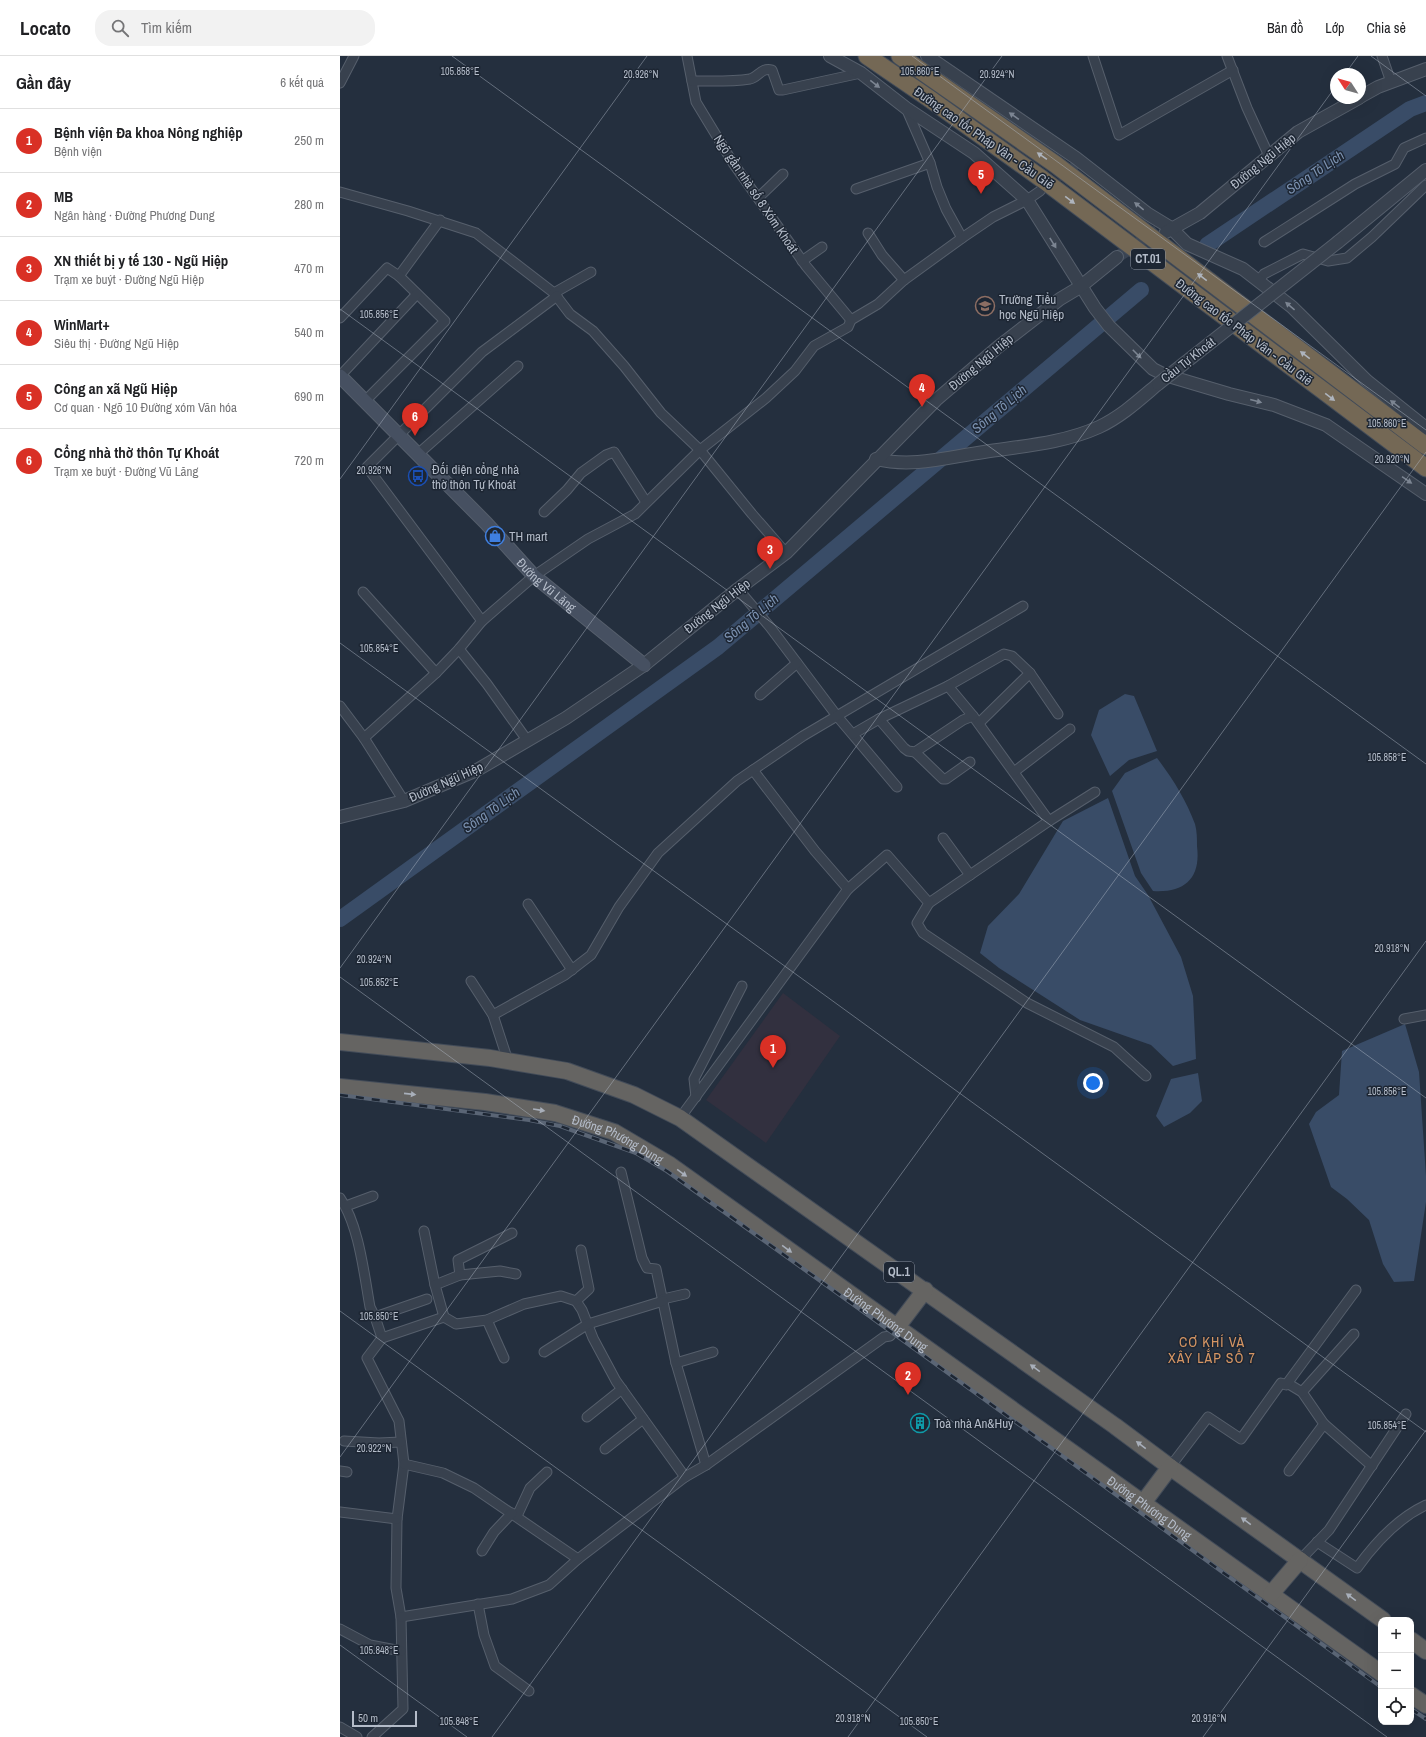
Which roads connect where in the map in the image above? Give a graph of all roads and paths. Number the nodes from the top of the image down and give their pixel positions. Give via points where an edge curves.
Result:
1 (354, 56) edge
2 (687, 56) edge
3 (830, 56) edge
4 (866, 56) edge
5 (900, 56) edge
6 (927, 56) edge
7 (1227, 56) edge
8 (1382, 56) edge
9 (1096, 58) edge
10 (1426, 69) edge
11 (1233, 70) junction
12 (861, 73) junction
13 (692, 82) junction
14 (1391, 82) junction
15 (340, 83) edge
16 (1366, 94) edge
17 (1348, 104) edge
18 (906, 108) junction
19 (1426, 138) edge
20 (1269, 156) junction
21 (930, 163) junction
22 (1426, 170) edge
23 (783, 174) dead end
24 (1426, 185) edge
25 (856, 189) dead end
26 (1040, 191) tunnel mouth
27 (340, 192) edge
28 (758, 198) junction
29 (1027, 200) junction
30 (440, 220) junction
31 (1166, 229) junction
32 (868, 233) dead end
33 (962, 238) junction
34 (1264, 242) dead end
35 (822, 247) dead end
36 (1119, 259) tunnel mouth
37 (802, 261) junction
38 (591, 272) dead end
39 (399, 276) junction
40 (904, 280) junction
41 (1258, 281) junction
42 (1080, 286) junction
43 (417, 294) junction
44 (555, 294) junction
45 (340, 318) edge
46 (851, 320) junction
47 (518, 366) dead end
48 (340, 376) edge
49 (365, 401) junction
50 (1426, 428) edge
51 (398, 435) junction
52 (1426, 446) edge
53 (700, 450) junction
54 (418, 454) junction
55 (876, 459) junction
56 (1426, 468) edge
57 (1426, 494) edge
58 (646, 502) junction
59 (544, 512) dead end
60 (786, 553) junction
61 (534, 576) junction
62 (363, 592) dead end
63 (742, 593) junction
64 (1023, 606) dead end
65 (482, 621) junction
66 (459, 649) junction
67 (797, 663) junction
68 (644, 664) junction
69 (436, 673) junction
70 (1030, 673) junction
71 (948, 686) junction
72 (760, 695) dead end
73 (340, 706) edge
74 (1058, 714) dead end
75 (837, 716) junction
76 (879, 719) junction
77 (976, 720) junction
78 (1070, 729) dead end
79 (853, 734) junction
80 (364, 738) junction
81 (527, 740) junction
82 (915, 752) junction
83 (970, 762) dead end
84 (753, 770) junction
85 (1014, 772) junction
86 (897, 787) dead end
87 (1094, 792) dead end
88 (404, 801) junction
89 (340, 817) edge
90 (1049, 821) junction
91 (943, 838) dead end
92 (970, 875) junction
93 (848, 889) junction
94 (929, 903) junction
95 (528, 904) dead end
96 (572, 970) junction
97 (470, 981) dead end
98 (742, 986) dead end
99 (492, 1015) junction
100 (1426, 1015) edge
101 (1404, 1020) dead end
102 (340, 1042) edge
103 (508, 1061) junction
104 (1146, 1076) dead end
105 (340, 1087) edge
106 (696, 1097) junction
107 (680, 1118) junction
108 (621, 1172) dead end
109 (373, 1196) dead end
110 (340, 1198) edge
111 (346, 1206) junction
112 (424, 1231) dead end
113 (512, 1233) dead end
114 (581, 1250) dead end
115 (516, 1274) dead end
116 (460, 1275) junction
117 (435, 1285) junction
118 (925, 1290) junction
119 (1356, 1290) dead end
120 (685, 1294) dead end
121 (427, 1299) dead end
122 (663, 1300) junction
123 (576, 1301) junction
124 (375, 1317) junction
125 (444, 1317) junction
126 (487, 1320) junction
127 (588, 1324) junction
128 (897, 1327) junction
129 (1354, 1334) dead end
130 (382, 1338) junction
131 (544, 1352) dead end
132 (713, 1352) dead end
133 (504, 1358) dead end
134 (676, 1363) junction
135 (1287, 1383) junction
136 (622, 1389) junction
137 (1302, 1392) junction
138 (1406, 1414) dead end
139 (587, 1417) dead end
140 (643, 1419) junction
141 (1324, 1424) junction
142 (344, 1441) dead end
143 (401, 1442) junction
144 (605, 1449) dead end
145 (404, 1464) junction
146 (706, 1465) junction
147 (1372, 1466) junction
148 (1170, 1467) junction
149 (1289, 1471) dead end
150 (547, 1472) dead end
151 (685, 1477) junction
152 (1142, 1503) junction
153 (1426, 1504) edge
154 (340, 1512) edge
155 (515, 1514) junction
156 (397, 1519) junction
157 (1317, 1542) junction
158 (482, 1551) dead end
159 (578, 1559) junction
160 (1300, 1560) junction
161 (1271, 1594) junction
162 (478, 1604) junction
163 (401, 1617) junction
164 (1379, 1617) edge
165 (340, 1629) edge
166 (1414, 1642) edge
167 (401, 1651) junction
168 (1426, 1651) edge
169 (1378, 1671) edge
170 (529, 1691) dead end
171 (1414, 1696) edge
172 (1426, 1705) edge
173 (340, 1726) edge
174 (357, 1737) edge
175 (372, 1737) edge

1 - 15 street
2 - 13 street, Ngõ gần nhà số 8 Xóm Khoát
3 - 12 street
4 -> 56 highway, Đường cao tốc Pháp Vân - Cầu Giẽ / CT.01 via 1042,179
52 -> 5 highway, Đường cao tốc Pháp Vân - Cầu Giẽ / CT.01 via 1055,164
31 -> 6 street via 1121,192 1078,164 1076,158
7 - 11 street
8 - 14 street
9 - 11 street via 1119,135
10 - 14 street, Đường Ngũ Hiệp
11 - 20 street
12 - 13 street via 784,90 779,90 772,70 768,69 762,70 753,79
12 -> 18 street
13 - 28 street, Ngõ gần nhà số 8 Xóm Khoát via 696,102 733,163
14 - 16 street, Đường Ngũ Hiệp
17 - 20 street, Đường Ngũ Hiệp via 1298,132
18 - 21 street
18 - 29 street via 974,153
19 - 34 street via 1404,148 1395,164 1355,184
20 - 31 street, Đường Ngũ Hiệp via 1200,214
21 - 25 street
21 - 33 street via 936,187
22 - 55 street, Cầu Tự Khoát, bridge via 1127,410 1101,426 1075,437 934,461 896,463
23 - 28 street
24 - 41 street via 1347,258 1328,261 1303,254 1264,274
26 - 29 street
27 - 30 street
28 - 37 street, Ngõ gần nhà số 8 Xóm Khoát
29 - 33 street
29 -> 42 street
30 - 39 street
30 - 44 street via 476,233
31 - 41 street via 1188,244 1243,269
32 - 40 street via 882,255
33 - 40 street
35 - 37 street
36 - 42 street, Đường Ngũ Hiệp
37 - 46 street, Ngõ gần nhà số 8 Xóm Khoát
38 - 44 street
39 - 43 street
39 - 45 street via 387,268
40 - 46 street via 878,304
50 -> 41 street via 1366,381 1292,307
42 - 55 street, Đường Ngũ Hiệp via 998,347 936,400
42 -> 57 street via 1110,326 1153,369 1172,377 1274,406 1326,425
43 - 48 street
43 - 49 street via 445,321
44 - 51 street via 482,352
44 - 53 street via 570,314 598,336 661,413
46 - 53 street via 848,326 814,346 795,371 766,398
47 - 54 street
48 - 49 main road, Đường Vũ Lăng
49 - 51 main road, Đường Vũ Lăng
51 - 54 main road, Đường Vũ Lăng
51 - 65 street via 367,467
53 - 58 street
53 - 60 street
54 - 61 main road, Đường Vũ Lăng
55 - 60 street, Đường Ngũ Hiệp
58 - 59 street via 614,452 581,473
58 - 61 street via 635,514 588,539
60 - 63 street, Đường Ngũ Hiệp
61 - 65 street
61 - 68 main road, Đường Vũ Lăng
62 - 69 street
63 - 67 street
63 - 68 street, Đường Ngũ Hiệp
64 - 75 street
65 - 66 street
66 - 69 street
66 - 81 street via 488,684
67 - 72 street
67 - 75 street
68 - 81 street, Đường Ngũ Hiệp via 566,718
69 - 80 street
70 - 71 street via 1012,656 1004,654
70 - 74 street
70 - 77 street
71 - 76 street
71 - 77 street
73 - 80 street
75 - 79 street
75 - 84 street
76 - 79 street
76 - 82 street via 908,752
77 - 82 street via 963,720
77 - 85 street
78 - 85 street
79 - 86 street
80 - 88 street
81 - 88 street, Đường Ngũ Hiệp via 477,770
82 - 83 street via 943,779
84 - 93 street via 815,851
84 - 96 street via 658,853 619,907 591,955
85 - 90 street
87 - 90 street
88 - 89 street, Đường Ngũ Hiệp
90 - 92 street
91 - 92 street
92 - 94 street
93 - 94 street via 886,855
93 - 106 street
94 - 104 street via 917,923 923,933 1027,1003 1114,1046
95 - 96 street
96 - 99 street
97 - 99 street
98 - 106 street via 694,1079
99 - 103 street
100 - 101 street
102 - 103 highway, QL.1
103 - 107 highway, QL.1 via 567,1071 634,1095
105 -> 128 highway, Đường Phương Dung via 485,1102 555,1113 614,1132 670,1165
106 - 107 street
107 - 118 highway, QL.1
108 - 122 street via 642,1258 647,1268 656,1269
109 - 111 street
110 - 111 street
111 - 124 street via 352,1222 370,1307
112 - 117 street
113 - 116 street via 458,1260
114 - 123 street via 589,1289
115 - 116 street via 500,1271
116 - 117 street
117 - 125 street
118 - 128 highway
148 -> 118 highway, QL.1
119 - 135 street
120 - 122 street
121 - 124 street
122 - 127 street
122 - 134 street
123 - 126 street via 561,1296 524,1304
123 - 127 street
124 - 130 street
125 - 126 street via 456,1324
125 - 130 street
126 - 133 street
127 - 131 street
127 - 136 street via 593,1338
128 - 146 street via 890,1336 884,1337
128 - 152 highway, Đường Phương Dung
129 - 137 street
130 - 143 street via 367,1358 399,1421
132 - 134 street
134 - 146 street
135 - 137 street
135 - 148 street via 1281,1383 1241,1439 1208,1417
136 - 139 street
136 - 140 street
137 - 141 street
138 - 147 street
140 - 144 street
140 - 151 street
141 - 147 street
141 - 149 street
142 - 143 street
143 - 145 street
145 - 155 street via 443,1472
145 - 156 street
146 - 151 street
147 - 157 street via 1329,1530
148 - 152 highway
160 -> 148 highway, QL.1
150 - 155 street via 530,1488
151 - 159 street
152 - 161 highway, Đường Phương Dung
153 - 157 street via 1389,1531 1369,1551 1357,1568
154 - 156 street
155 - 158 street via 494,1532
155 - 159 street
156 - 163 street via 396,1588
157 - 160 street
159 - 162 street via 549,1585 512,1598
160 - 161 highway
164 -> 160 highway, QL.1
161 - 169 highway, Đường Phương Dung
162 - 163 street
162 - 170 street via 484,1635 495,1666
163 - 167 street
165 - 167 street via 370,1645
166 - 168 highway
167 - 175 street via 403,1709
171 - 172 highway
173 - 174 street

